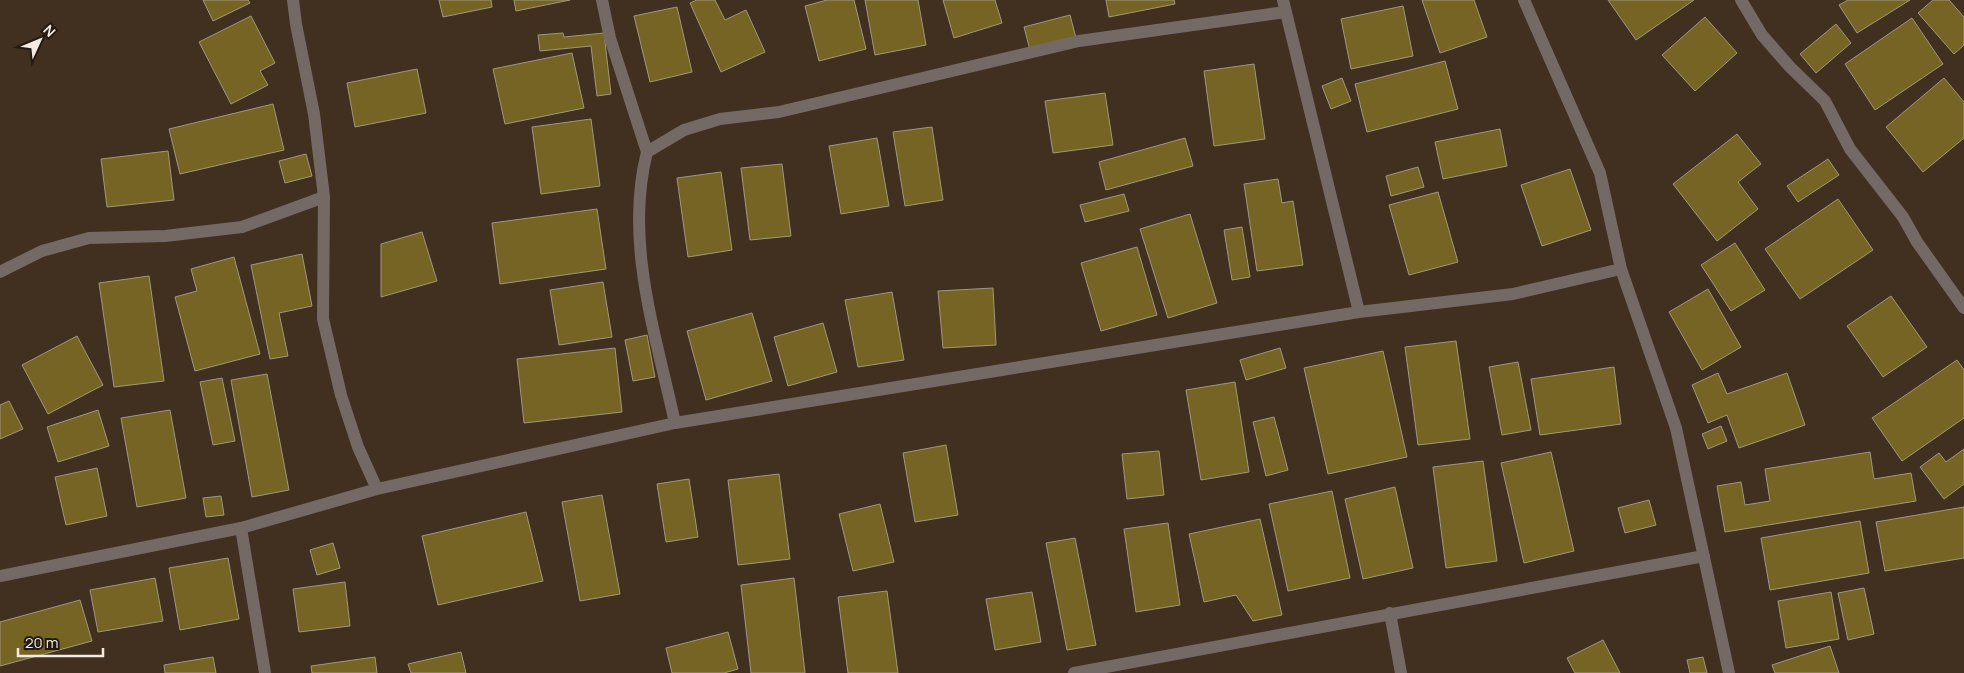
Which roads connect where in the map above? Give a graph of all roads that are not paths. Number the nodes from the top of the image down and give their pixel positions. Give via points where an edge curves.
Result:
1 (293, 0) edge
2 (602, 0) edge
3 (1524, 0) edge
4 (1742, 0) edge
5 (1284, 6) edge
6 (647, 152) junction
7 (324, 197) junction
8 (1621, 269) junction
9 (0, 272) edge
10 (1964, 308) edge
11 (1359, 312) junction
12 (675, 423) junction
13 (377, 489) junction
14 (240, 528) junction
15 (1704, 556) junction
16 (0, 576) edge
17 (1390, 613) junction
18 (265, 673) edge
19 (1074, 673) edge
20 (1400, 673) edge
21 (1728, 673) edge

1 - 7 street via 314,114
2 - 6 street via 610,38
3 - 8 street via 1600,173
4 - 10 street via 1762,36 1825,101 1850,149 1903,216 1917,242
5 - 6 street via 1079,41 778,112 720,119 684,130
5 - 11 street
6 - 12 street via 641,175 639,214 643,279
7 - 9 street via 242,227 165,236 89,238 42,252
7 - 13 street via 323,319 344,404 358,447
8 - 11 street via 1513,294
8 - 15 street via 1676,428
11 - 12 street
12 - 13 street
13 - 14 street
14 - 16 street
14 - 18 street
15 - 17 street
15 - 21 street
17 - 19 street
17 - 20 street

